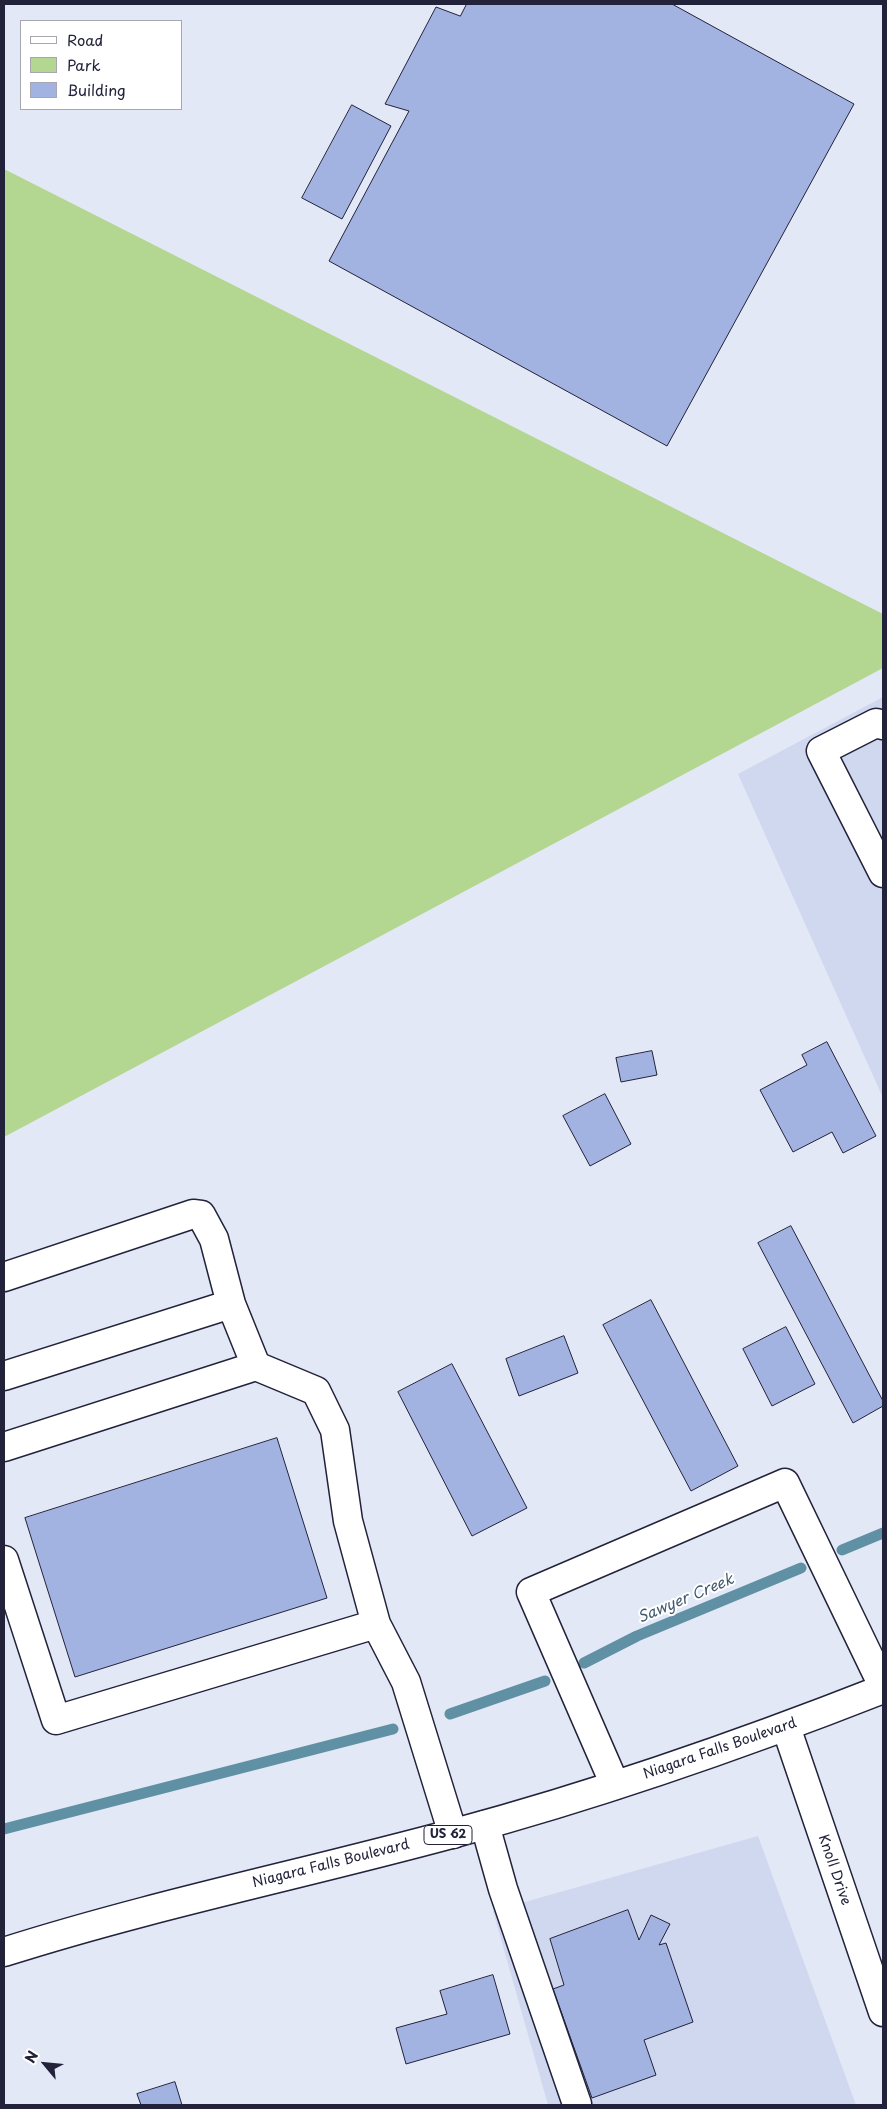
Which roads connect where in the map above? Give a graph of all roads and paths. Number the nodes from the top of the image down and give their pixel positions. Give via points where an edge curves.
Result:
1 (883, 724) edge
2 (883, 873) edge
3 (4, 1278) edge
4 (231, 1304) junction
5 (256, 1366) junction
6 (4, 1376) edge
7 (4, 1447) edge
8 (4, 1560) edge
9 (376, 1624) junction
10 (883, 1687) edge
11 (786, 1727) junction
12 (615, 1785) junction
13 (485, 1825) junction
14 (452, 1834) junction
15 (4, 1952) edge
16 (883, 2012) edge
17 (577, 2104) dead end

1 - 2 main road via 876,723 821,750
3 - 4 main road via 198,1214 204,1217 214,1239
4 - 5 main road
4 - 6 main road
5 - 7 main road
5 - 9 main road via 316,1392 335,1430 348,1521
8 - 9 main road via 56,1720
9 - 14 main road via 406,1682
10 - 11 main road, Niagara Falls Boulevard / US 62
10 - 12 main road via 785,1483 531,1592
11 - 12 main road, Niagara Falls Boulevard / US 62
11 - 16 main road, Knoll Drive
12 - 13 main road, Niagara Falls Boulevard / US 62
13 - 14 main road, Niagara Falls Boulevard / US 62
13 - 17 main road via 503,1889
14 - 15 main road, Niagara Falls Boulevard / US 62 via 86,1926

